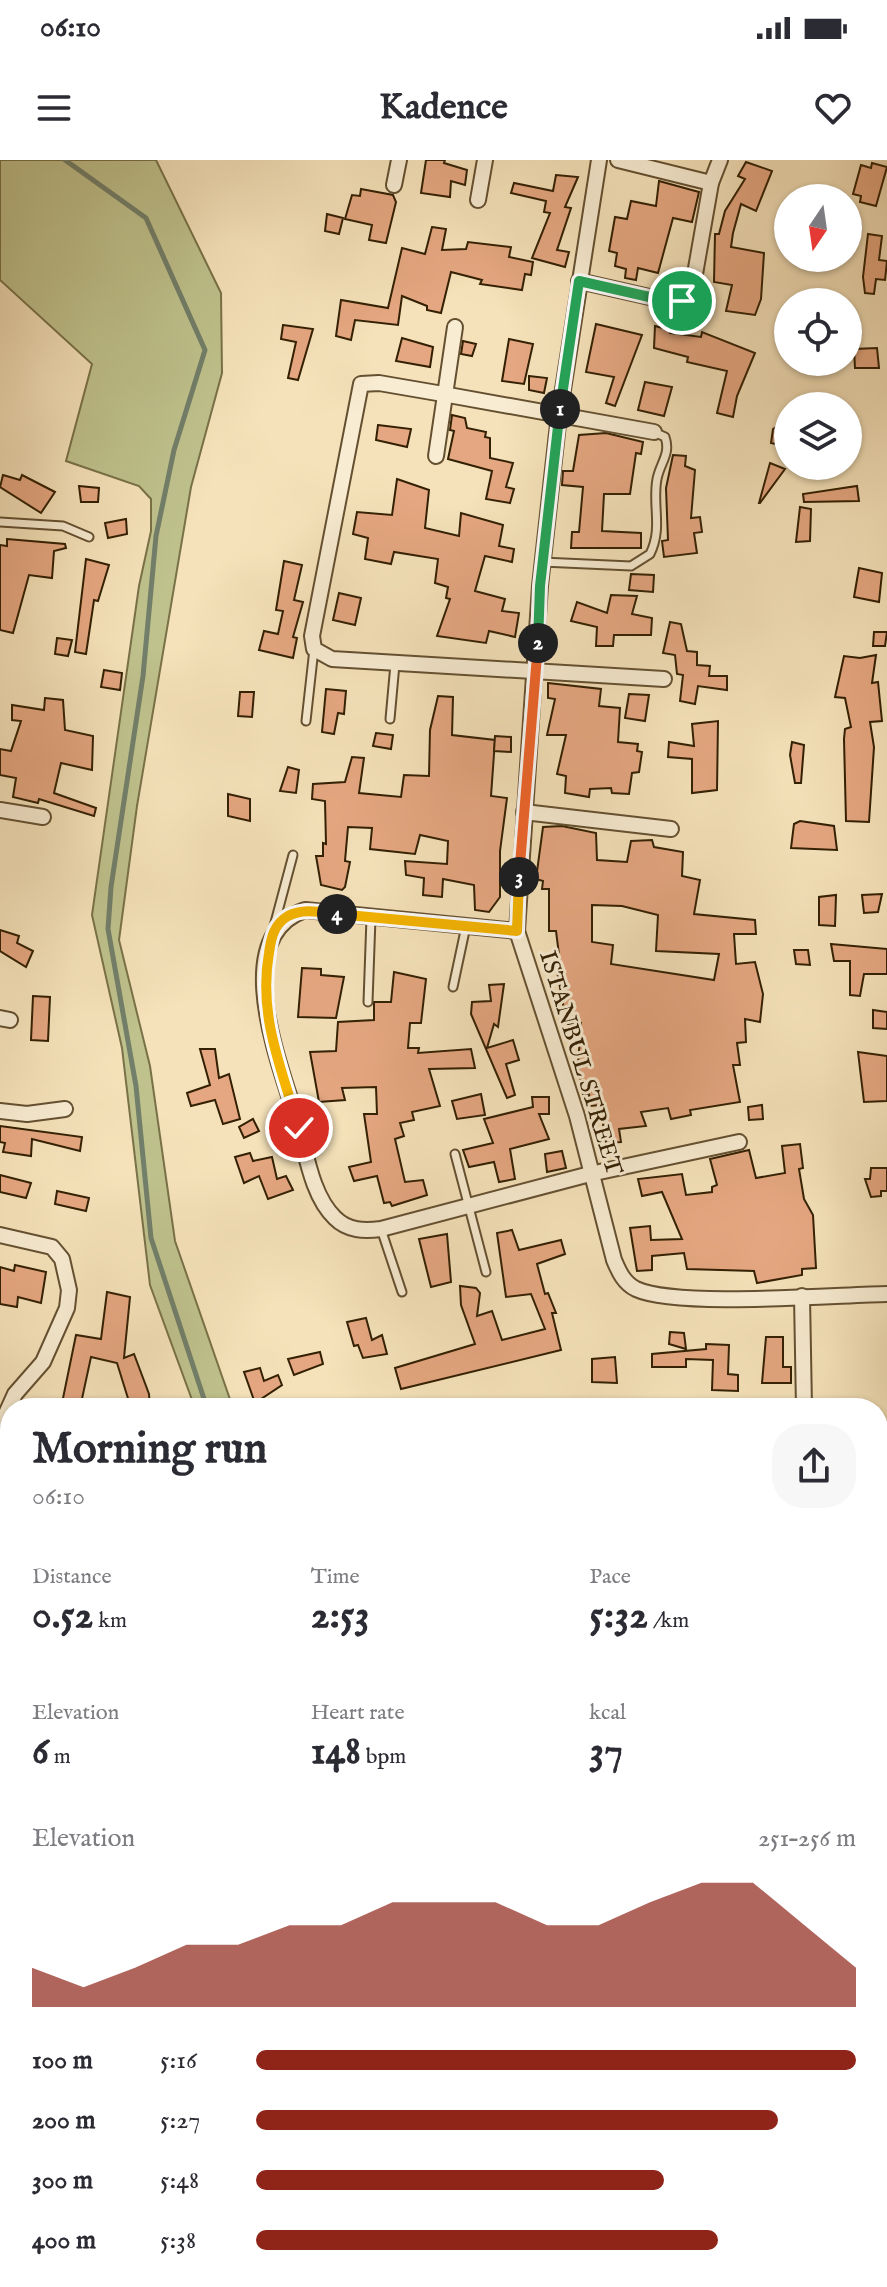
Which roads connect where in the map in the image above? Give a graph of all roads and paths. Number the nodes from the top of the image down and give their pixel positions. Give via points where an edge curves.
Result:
1 (399, 160) edge
2 (485, 160) edge
3 (599, 160) edge
4 (618, 160) edge
5 (720, 160) edge
6 (711, 183) junction
7 (394, 185) dead end
8 (478, 200) dead end
9 (579, 281) junction
10 (455, 327) dead end
11 (443, 394) junction
12 (559, 415) junction
13 (654, 432) joint
14 (436, 456) dead end
15 (0, 522) edge
16 (89, 537) dead end
17 (542, 562) junction
18 (314, 649) junction
19 (396, 662) junction
20 (537, 670) junction
21 (664, 679) dead end
22 (390, 719) dead end
23 (306, 721) dead end
24 (0, 810) edge
25 (524, 812) junction
26 (43, 817) dead end
27 (671, 829) dead end
28 (293, 855) dead end
29 (371, 918) junction
30 (466, 926) junction
31 (517, 931) junction
32 (272, 932) junction
33 (453, 987) dead end
34 (368, 1002) dead end
35 (65, 1109) dead end
36 (0, 1111) edge
37 (739, 1142) dead end
38 (455, 1154) dead end
39 (590, 1174) junction
40 (469, 1208) junction
41 (381, 1229) junction
42 (0, 1235) edge
43 (486, 1272) dead end
44 (402, 1292) dead end
45 (887, 1294) edge
46 (802, 1296) junction
47 (13, 1398) edge
48 (804, 1398) edge

1 - 7 street
2 - 8 street
3 - 9 street, ISTANBUL STREET
4 - 6 street
5 - 6 street
6 - 9 street via 692,291 682,301
9 - 12 street, ISTANBUL STREET
10 - 11 street
11 - 12 street
11 - 14 street
11 - 18 street via 361,384 312,636
12 - 13 street
12 - 17 street, ISTANBUL STREET
13 - 17 lane via 665,437 667,453 657,477 659,524 650,554 631,566
15 - 16 lane via 63,526
17 - 20 street, ISTANBUL STREET
18 - 19 street via 332,659
18 - 23 lane
19 - 20 street
19 - 22 lane
20 - 21 street
20 - 25 street, ISTANBUL STREET
24 - 26 street
25 - 27 street
25 - 31 street, ISTANBUL STREET
28 - 32 lane
29 - 30 street
29 - 32 street via 305,910 286,917
29 - 34 lane
30 - 31 street
30 - 33 lane
31 - 39 street, ISTANBUL STREET via 577,1116
32 - 41 street via 264,980 267,1018 316,1186 335,1218 352,1229
35 - 36 street
37 - 39 street
38 - 40 lane
39 - 40 street
39 - 46 street, ISTANBUL STREET via 614,1260 621,1277 634,1288 681,1296
40 - 41 street
40 - 43 lane
41 - 44 lane
42 - 47 street via 52,1247 62,1259 69,1290 67,1308 43,1362
45 - 46 street, ISTANBUL STREET
46 - 48 street

